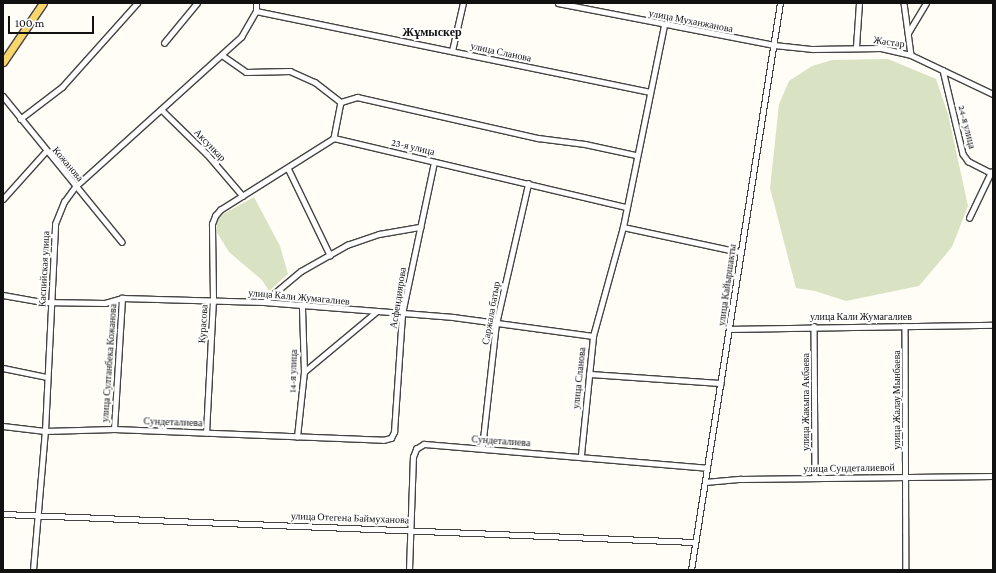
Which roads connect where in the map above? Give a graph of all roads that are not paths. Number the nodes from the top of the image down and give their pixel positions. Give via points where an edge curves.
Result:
1 (43, 3) edge
2 (137, 3) edge
3 (197, 3) edge
4 (256, 3) edge
5 (463, 3) edge
6 (558, 3) edge
7 (780, 3) edge
8 (859, 3) edge
9 (904, 3) edge
10 (926, 3) edge
11 (256, 11) junction
12 (664, 26) junction
13 (908, 33) junction
14 (164, 43) dead end
15 (774, 45) junction
16 (856, 48) junction
17 (452, 51) junction
18 (911, 54) junction
19 (222, 55) junction
20 (4, 60) edge
21 (943, 70) junction
22 (649, 92) junction
23 (993, 94) edge
24 (3, 96) edge
25 (341, 102) junction
26 (162, 110) junction
27 (20, 119) junction
28 (334, 138) junction
29 (46, 151) junction
30 (636, 155) junction
31 (434, 162) junction
32 (288, 168) junction
33 (992, 173) edge
34 (528, 184) junction
35 (75, 187) junction
36 (243, 196) junction
37 (3, 199) edge
38 (626, 207) junction
39 (969, 218) dead end
40 (623, 227) junction
41 (420, 228) junction
42 (122, 242) dead end
43 (740, 252) junction
44 (330, 255) junction
45 (3, 295) edge
46 (122, 298) junction
47 (213, 299) junction
48 (52, 302) junction
49 (264, 302) junction
50 (302, 307) junction
51 (376, 312) junction
52 (402, 314) junction
53 (496, 324) junction
54 (993, 325) edge
55 (814, 326) junction
56 (905, 326) junction
57 (729, 329) junction
58 (593, 336) junction
59 (3, 368) edge
60 (304, 372) junction
61 (589, 374) junction
62 (47, 377) junction
63 (721, 383) junction
64 (3, 426) edge
65 (114, 429) junction
66 (44, 430) junction
67 (206, 433) junction
68 (297, 437) junction
69 (390, 438) joint
70 (482, 448) junction
71 (581, 455) junction
72 (707, 468) junction
73 (993, 476) edge
74 (907, 477) junction
75 (815, 478) junction
76 (705, 482) junction
77 (3, 514) edge
78 (39, 515) junction
79 (410, 529) junction
80 (696, 542) junction
81 (33, 570) edge
82 (409, 570) edge
83 (691, 570) edge
84 (906, 570) edge

1 - 20 main road
2 - 27 street via 62,87
3 - 14 street
4 - 11 street, Каспийская улица
5 - 17 street
6 - 12 street, улица Муханжанова
7 - 15 street, улица Кайыршакты
8 - 16 street
9 - 13 street
10 - 13 street
11 - 17 street, улица Сланова
11 - 19 street, Каспийская улица via 241,37
12 - 15 street, улица Муханжанова
12 - 22 street, улица Сланова
13 - 18 street
15 - 16 street, Жастар via 813,49
15 - 43 street, улица Кайыршакты
16 - 18 street, Жастар via 881,48
17 - 22 street, улица Сланова
18 - 21 street, Жастар
19 - 25 street via 246,72 290,70 315,82
19 - 26 street, Каспийская улица
21 - 23 street, Жастар
21 - 33 street, 24-я улица via 963,154 968,161
22 - 30 street, улица Сланова
24 - 27 street, Кожанова
25 - 28 street
25 - 30 street via 357,98 538,138 585,144
26 - 35 street, Каспийская улица
26 - 36 street, Аксункар via 207,154
27 - 29 street, Кожанова
28 - 31 street, 23-я улица
28 - 32 street
29 - 35 street, Кожанова
29 - 37 street
30 - 38 street, улица Сланова
31 - 34 street, 23-я улица
31 - 41 street, Асфендиярова
32 - 36 street
32 - 44 street
33 - 39 street
34 - 38 street, 23-я улица
34 - 53 street, Саржала батыр
35 - 42 street, Кожанова
35 - 48 street, Каспийская улица via 64,202 55,224
36 - 47 street, Курасова via 215,216 212,224
38 - 40 street, улица Сланова
40 - 43 street
40 - 58 street, улица Сланова
41 - 44 street via 379,234 347,245
41 - 52 street, Асфендиярова
43 - 57 street, улица Кайыршакты
44 - 49 street via 301,271
45 - 48 street, улица Кали Жумагалиев
46 - 47 street, улица Кали Жумагалиев
46 - 48 street, улица Кали Жумагалиев via 105,303
46 - 65 street, улица Султанбека Кожанова
47 - 49 street, улица Кали Жумагалиев
47 - 67 street, Курасова
48 - 62 street, Каспийская улица
49 - 50 street, улица Кали Жумагалиев
50 - 51 street, улица Кали Жумагалиев
50 - 60 street, 14-я улица
51 - 52 street, улица Кали Жумагалиев
51 - 60 street
52 - 53 street, улица Кали Жумагалиев via 453,317
52 - 69 street, Асфендиярова via 394,432
53 - 58 street, улица Кали Жумагалиев
53 - 70 street, Саржала батыр
54 - 56 street, улица Кали Жумагалиев
55 - 56 street, улица Кали Жумагалиев
55 - 57 street, улица Кали Жумагалиев
55 - 75 street, улица Жакыпа Акбаева
56 - 74 street, улица Жалау Мынбаева
57 - 63 street, улица Кайыршакты
58 - 61 street, улица Сланова
59 - 62 street
60 - 68 street, 14-я улица
61 - 63 street
61 - 71 street, улица Сланова
62 - 66 street, Каспийская улица
63 - 72 street, улица Кайыршакты
64 - 66 street, Сундеталиева
65 - 66 street, Сундеталиева
65 - 67 street, Сундеталиева
66 - 78 street, Каспийская улица
67 - 68 street, Сундеталиева
68 - 69 street, Сундеталиева via 383,440
70 - 71 street, Сундеталиева
70 - 79 street, Сундеталиева via 424,444 416,449 413,457
71 - 72 street, Сундеталиева
72 - 76 street, улица Кайыршакты
73 - 74 street, улица Сундеталиевой
74 - 75 street, улица Сундеталиевой
74 - 84 street, улица Жалау Мынбаева
75 - 76 street, улица Сундеталиевой
76 - 80 street, улица Кайыршакты
77 - 78 street, улица Отегена Баймуханова
78 - 79 street, улица Отегена Баймуханова
78 - 81 street, Каспийская улица
79 - 80 street, улица Отегена Баймуханова
79 - 82 street, Сундеталиева
80 - 83 street, улица Кайыршакты

